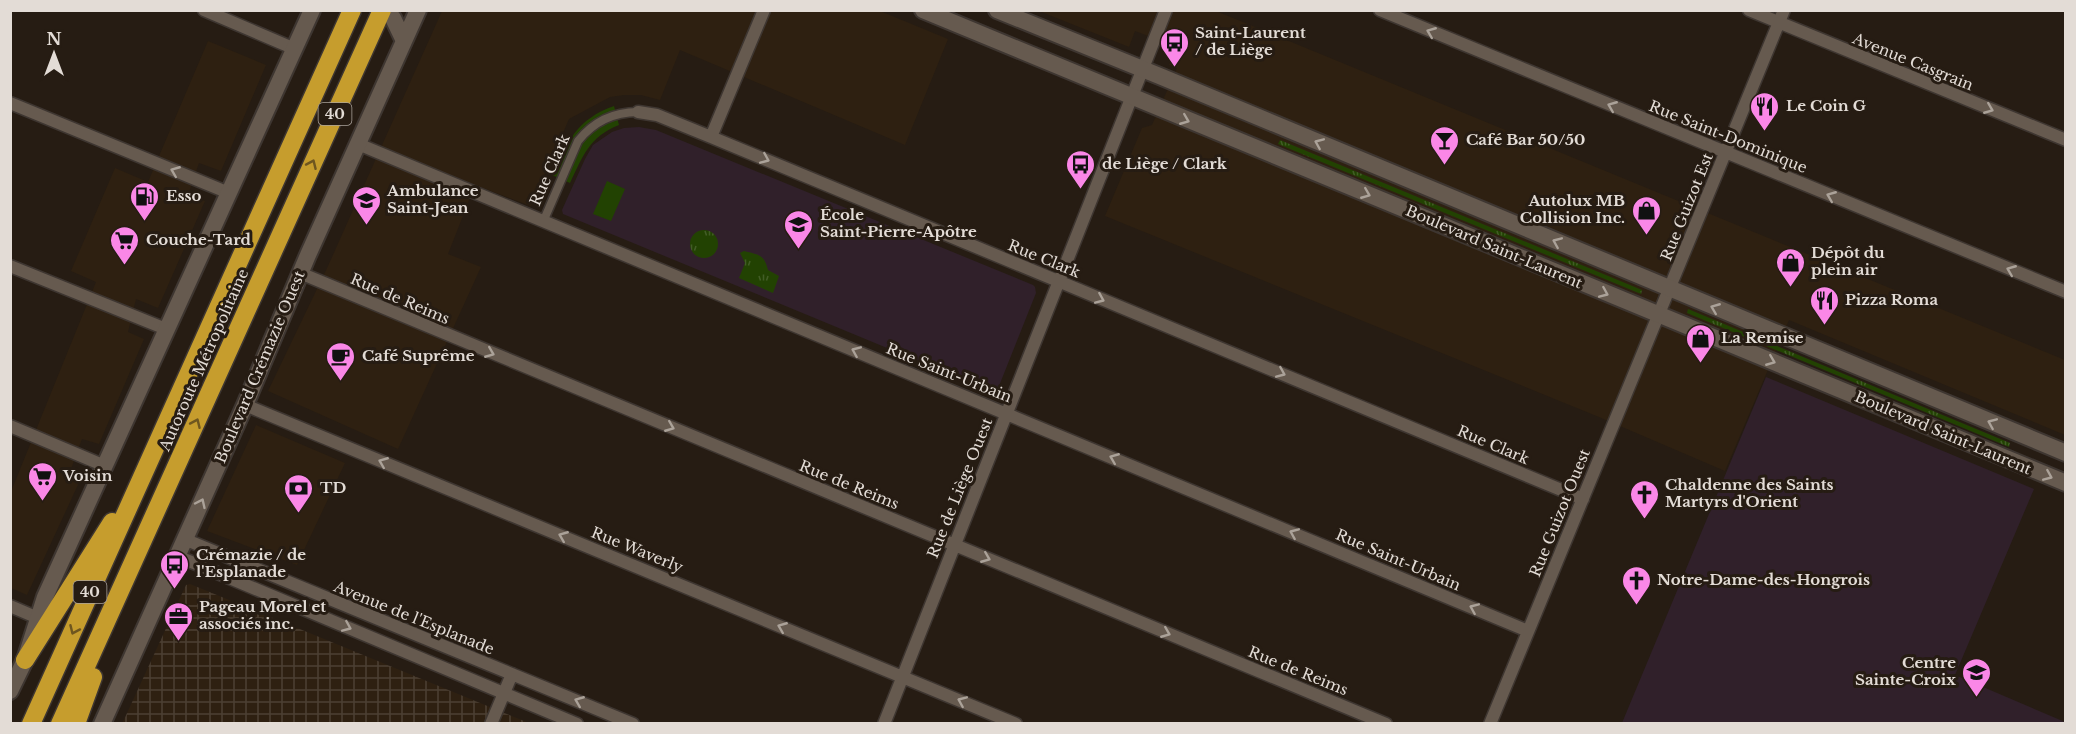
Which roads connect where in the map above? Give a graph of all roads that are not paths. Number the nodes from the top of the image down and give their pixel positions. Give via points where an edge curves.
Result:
1 (204, 10) edge
2 (312, 10) edge
3 (352, 10) edge
4 (418, 10) edge
5 (764, 10) edge
6 (923, 10) edge
7 (997, 10) edge
8 (1166, 10) edge
9 (1380, 10) edge
10 (1749, 10) edge
11 (1784, 10) edge
12 (387, 14) edge
13 (1779, 23) junction
14 (404, 41) junction
15 (295, 49) junction
16 (1142, 69) junction
17 (1131, 97) junction
18 (10, 103) edge
19 (638, 112) joint
20 (711, 137) junction
21 (2066, 140) edge
22 (358, 144) junction
23 (1726, 152) junction
24 (229, 193) junction
25 (543, 222) junction
26 (10, 266) edge
27 (300, 273) junction
28 (1058, 281) junction
29 (1670, 289) junction
30 (2066, 292) edge
31 (1659, 315) junction
32 (166, 329) junction
33 (246, 405) junction
34 (1006, 413) junction
35 (10, 426) edge
36 (2066, 453) edge
37 (149, 461) junction
38 (105, 466) junction
39 (2066, 483) edge
40 (1583, 499) junction
41 (184, 539) junction
42 (953, 545) junction
43 (137, 554) junction
44 (177, 556) junction
45 (10, 606) edge
46 (38, 618) junction
47 (1528, 631) junction
48 (24, 660) junction
49 (512, 674) junction
50 (902, 676) junction
51 (10, 691) edge
52 (504, 693) junction
53 (31, 723) edge
54 (60, 723) edge
55 (76, 723) edge
56 (102, 723) edge
57 (491, 723) edge
58 (577, 723) edge
59 (633, 723) edge
60 (884, 723) edge
61 (1016, 723) edge
62 (1386, 723) edge
63 (1490, 723) edge

1 - 15 street
2 - 15 main road
3 - 37 highway, Autoroute Métropolitaine / 40
4 - 14 main road, Boulevard Crémazie Ouest
5 - 20 street
6 - 17 main road, Boulevard Saint-Laurent
7 - 16 main road, Boulevard Saint-Laurent
8 - 16 street, Rue de Liège Ouest
23 -> 9 street, Rue Saint-Dominique
10 - 13 street, Avenue Casgrain
11 - 13 street, Rue Guizot Est
12 - 14 main road
43 -> 12 highway, Autoroute Métropolitaine / 40 via 288,217
13 -> 21 street, Avenue Casgrain
13 - 23 street, Rue Guizot Est
14 - 22 main road, Boulevard Crémazie Ouest
15 - 24 main road
16 - 17 street, Rue de Liège Ouest
29 -> 16 main road, Boulevard Saint-Laurent
17 - 28 street, Rue de Liège Ouest
17 -> 31 main road, Boulevard Saint-Laurent
24 -> 18 street
19 - 20 street, Rue Clark via 657,115
19 - 25 street, Rue Clark via 615,114 585,132
20 -> 28 street, Rue Clark
22 - 25 street, Rue Saint-Urbain
22 - 27 main road, Boulevard Crémazie Ouest
23 - 29 street, Rue Guizot Est
30 -> 23 street, Rue Saint-Dominique
24 - 32 main road
34 -> 25 street, Rue Saint-Urbain
26 - 32 street
27 - 33 main road, Boulevard Crémazie Ouest
27 -> 42 street, Rue de Reims
28 - 34 street, Rue de Liège Ouest
28 -> 40 street, Rue Clark
29 - 31 street, Rue Guizot Est
36 -> 29 main road, Boulevard Saint-Laurent
31 -> 39 main road, Boulevard Saint-Laurent
31 - 40 street, Rue Guizot Ouest
32 - 38 main road
41 -> 33 main road, Boulevard Crémazie Ouest
50 -> 33 street, Rue Waverly
34 - 42 street, Rue de Liège Ouest
47 -> 34 street, Rue Saint-Urbain
35 - 38 street
37 - 48 highway
37 -> 53 highway, Autoroute Métropolitaine / 40
38 - 46 main road
40 - 47 street, Rue Guizot Ouest
41 - 44 main road, Boulevard Crémazie Ouest
41 - 49 street, Avenue de l'Esplanade
42 - 50 street, Rue de Liège Ouest
42 -> 62 street, Rue de Reims
43 - 54 highway, Autoroute Métropolitaine / 40
43 - 55 highway
44 -> 52 street
44 - 56 main road, Boulevard Crémazie Ouest
45 - 46 street
46 - 48 main road
47 - 63 street, Rue Guizot Ouest
48 - 51 main road
49 - 52 street
59 -> 49 street, Avenue de l'Esplanade
50 - 60 street, Rue de Liège Ouest
61 -> 50 street, Rue Waverly
52 - 57 street
52 - 58 street

